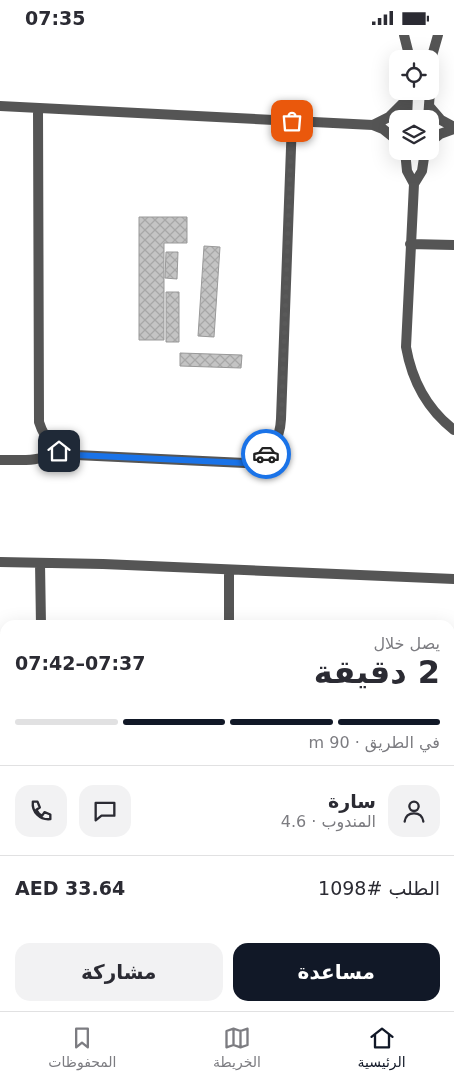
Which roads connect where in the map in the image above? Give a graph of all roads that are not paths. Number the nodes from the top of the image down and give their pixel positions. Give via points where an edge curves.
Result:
1 (404, 35) edge
2 (438, 35) edge
3 (408, 50) edge
4 (434, 50) edge
5 (404, 100) edge
6 (429, 100) edge
7 (0, 106) edge
8 (428, 106) junction
9 (38, 108) junction
10 (428, 110) edge
11 (292, 121) junction
12 (373, 125) junction
13 (454, 128) edge
14 (389, 134) edge
15 (439, 135) edge
16 (406, 160) edge
17 (424, 160) edge
18 (414, 183) junction
19 (410, 244) junction
20 (454, 245) edge
21 (454, 430) edge
22 (59, 451) junction
23 (0, 460) edge
24 (0, 562) edge
25 (40, 563) junction
26 (229, 570) junction
27 (454, 579) edge
28 (41, 620) edge
29 (229, 620) edge

1 - 3 street
2 - 4 street
5 - 12 street via 389,117
6 - 8 street
7 - 9 street
8 - 10 street
8 - 13 street
9 - 11 street
9 - 22 street via 39,422 46,439
11 - 12 street
11 - 22 street via 281,419 274,445 262,457 245,463 76,455
12 - 14 street
13 - 15 street
16 - 18 street via 407,171
17 - 18 street via 422,171
18 - 19 street
19 - 20 street
19 - 21 street via 406,330 409,364 428,403
22 - 23 street via 35,460
24 - 25 street
25 - 26 street
25 - 28 street
26 - 27 street
26 - 29 street

